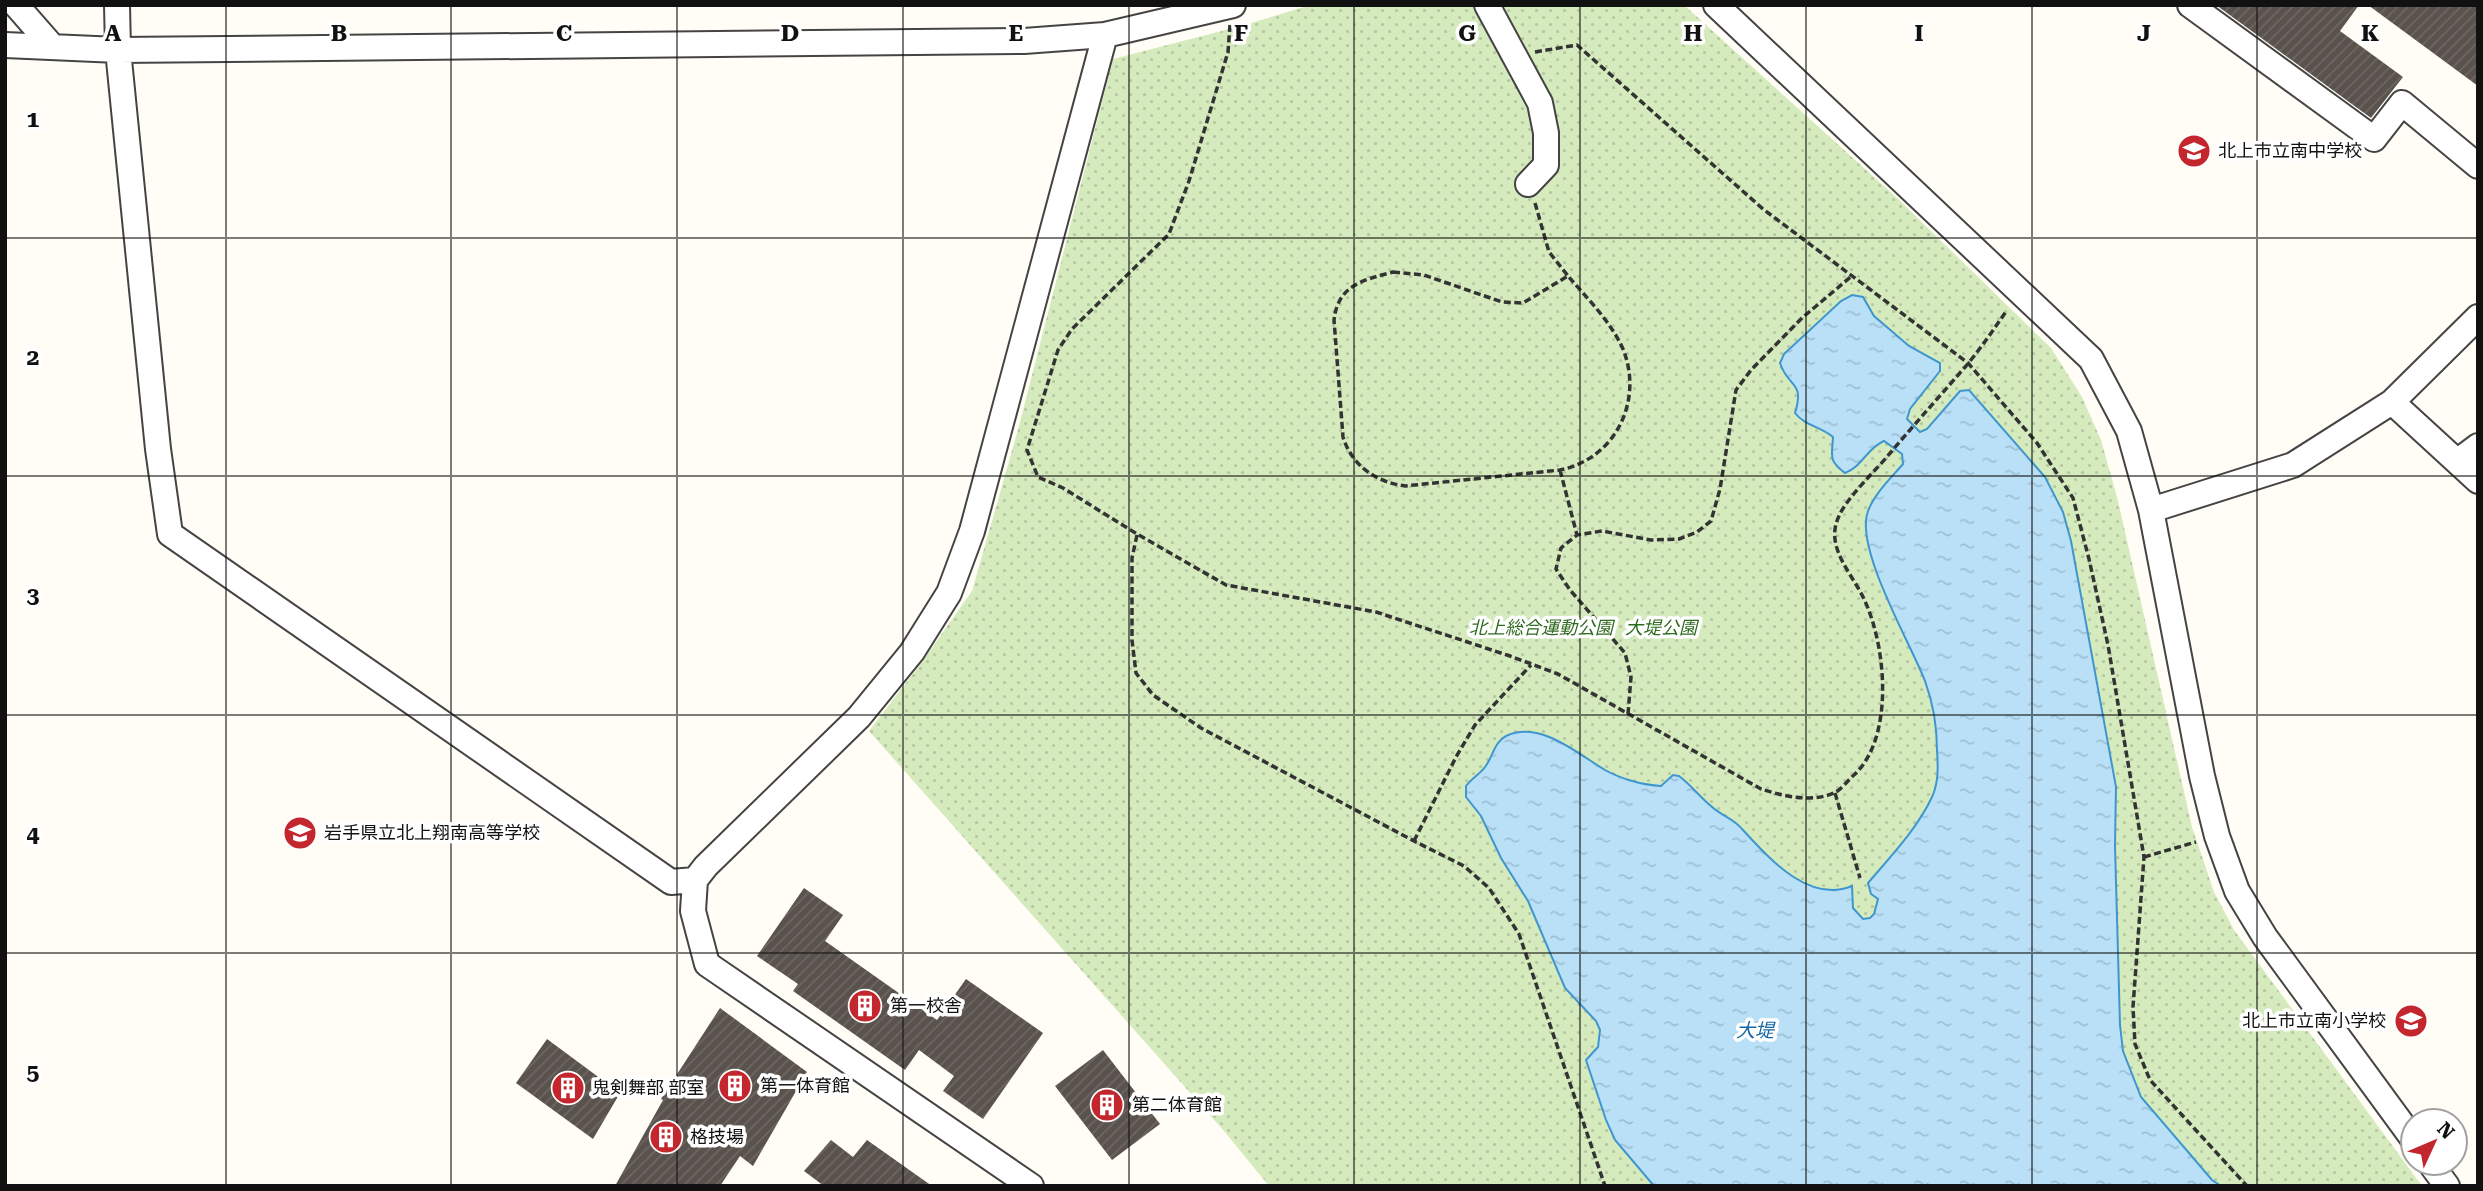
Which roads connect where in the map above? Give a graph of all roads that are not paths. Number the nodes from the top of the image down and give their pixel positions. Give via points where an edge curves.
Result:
1 (16, 5) edge
2 (117, 5) edge
3 (1487, 5) edge
4 (1716, 5) edge
5 (2190, 5) edge
6 (1232, 6) edge
7 (1105, 35) junction
8 (5, 45) edge
9 (51, 45) junction
10 (118, 50) junction
11 (2478, 166) edge
12 (1528, 184) road end
13 (2478, 317) edge
14 (2392, 402) junction
15 (2478, 446) edge
16 (2458, 461) junction
17 (2478, 481) edge
18 (2151, 510) junction
19 (695, 880) junction
20 (2399, 1120) edge
21 (1031, 1186) edge

1 - 9 street
2 - 10 street
3 - 12 street via 1540,103 1546,165
4 - 18 street via 2091,359 2129,431
5 - 11 street via 2374,139 2402,103
6 - 7 street
7 - 10 street via 1024,41
7 - 19 street via 972,531 949,593 912,652 859,717
8 - 9 street
9 - 10 street
10 - 19 street via 170,534 671,882
13 - 14 street
14 - 16 street
14 - 18 street via 2294,465
15 - 16 street
16 - 17 street
18 - 20 street via 2202,776 2237,891 2265,937
19 - 21 street via 693,911 707,964

